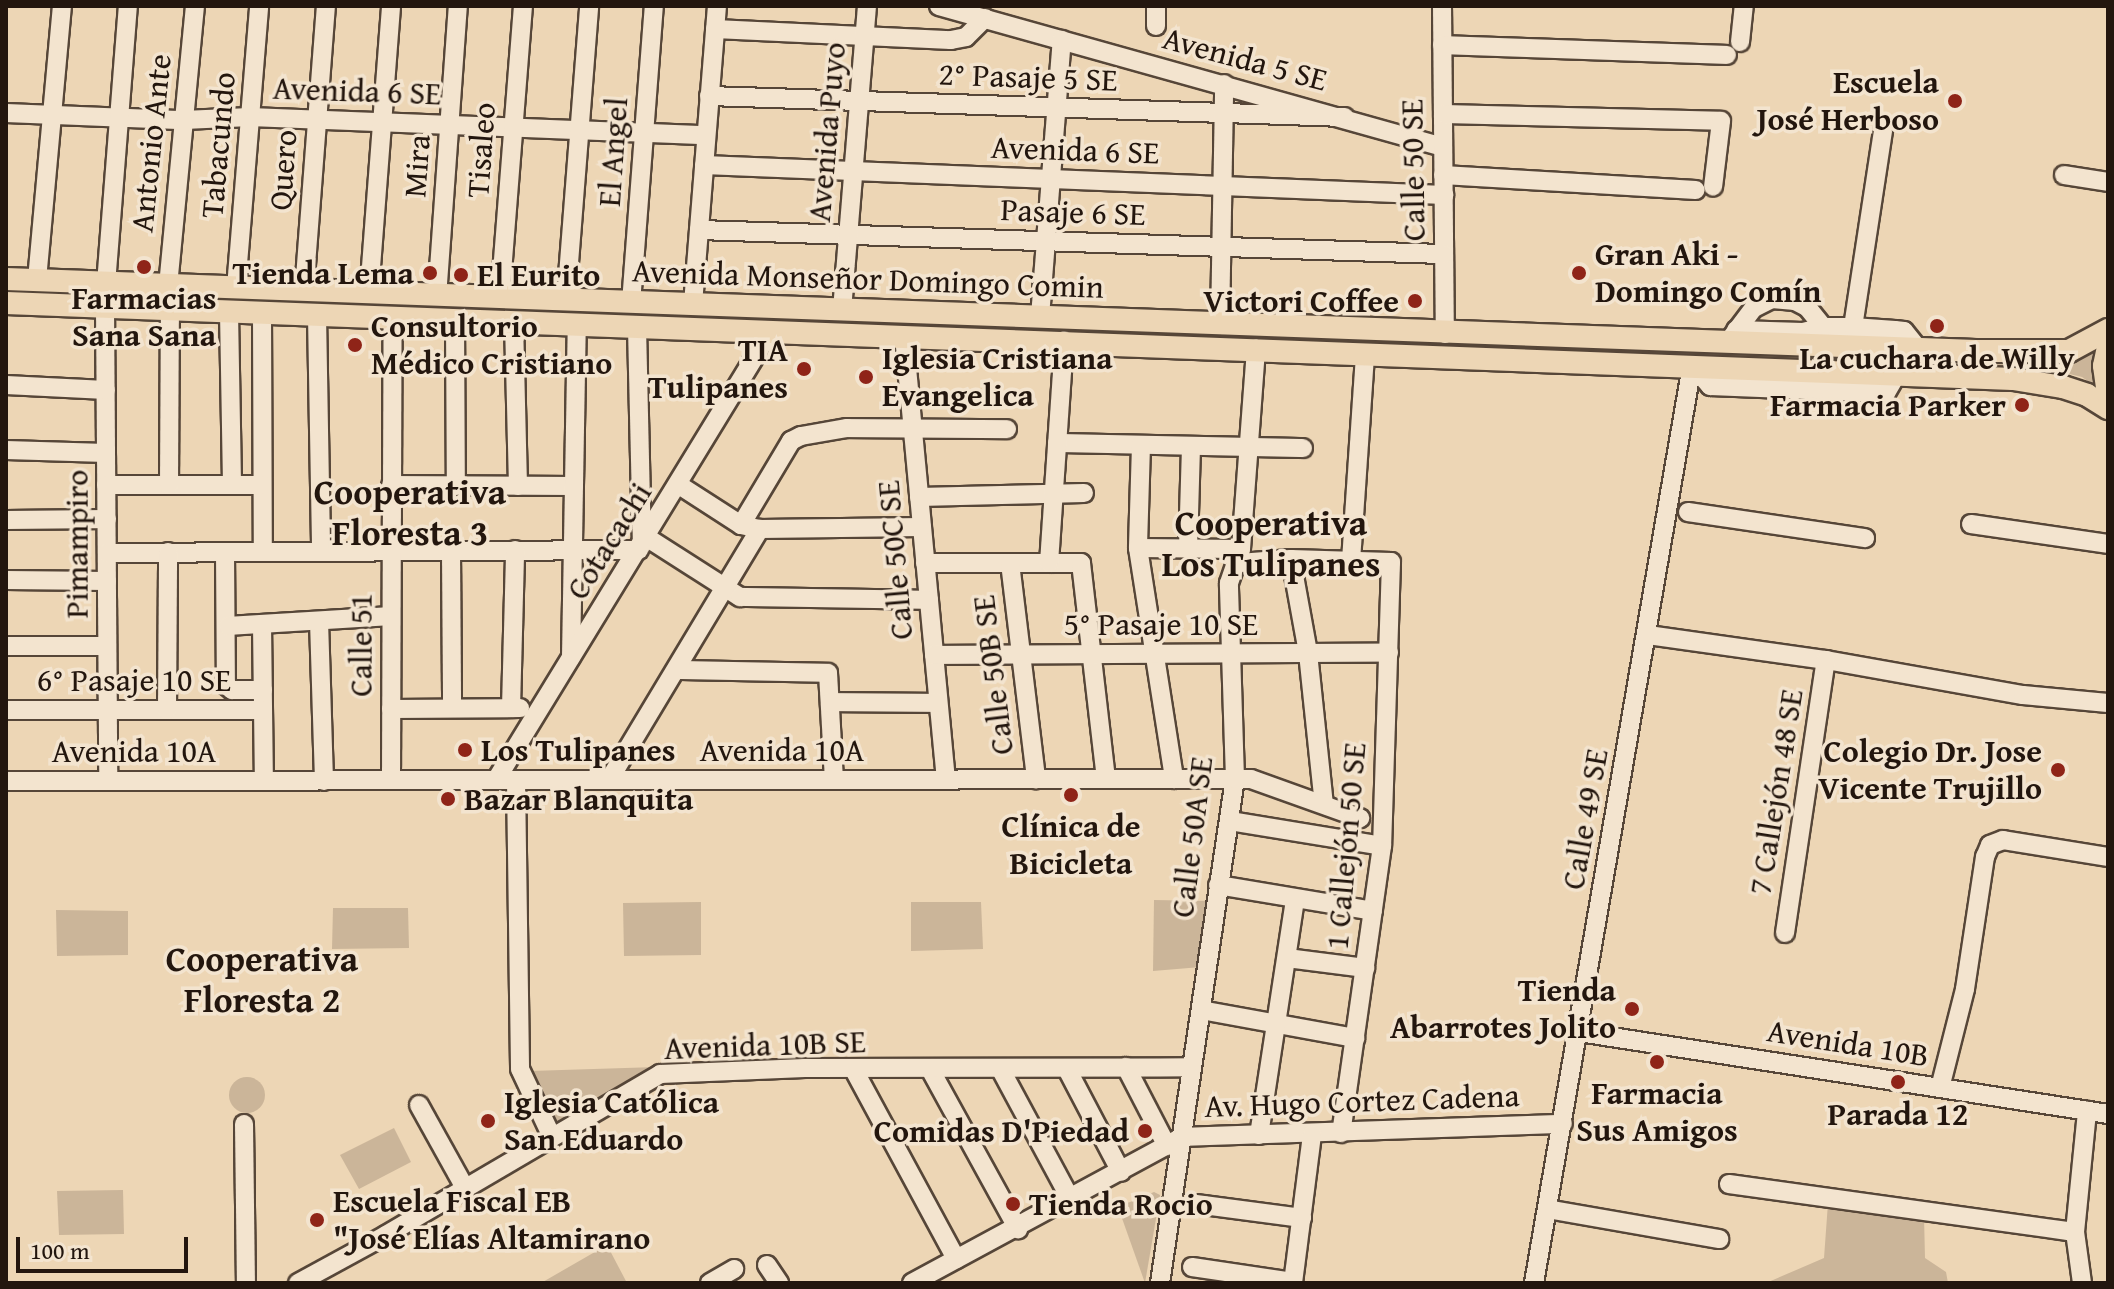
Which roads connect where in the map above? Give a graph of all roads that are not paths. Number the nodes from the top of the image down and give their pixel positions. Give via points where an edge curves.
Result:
1 (62, 6) edge
2 (128, 6) edge
3 (195, 6) edge
4 (259, 6) edge
5 (326, 6) edge
6 (391, 6) edge
7 (458, 6) edge
8 (523, 6) edge
9 (589, 6) edge
10 (654, 6) edge
11 (717, 6) edge
12 (867, 6) edge
13 (939, 6) edge
14 (1156, 6) edge
15 (1442, 6) edge
16 (1744, 6) edge
17 (985, 18) junction
18 (1156, 26) dead end
19 (715, 29) junction
20 (864, 39) junction
21 (1062, 40) junction
22 (1442, 45) junction
23 (1224, 84) junction
24 (709, 96) junction
25 (859, 101) junction
26 (1056, 108) junction
27 (6, 113) edge
28 (52, 114) junction
29 (1223, 114) junction
30 (1443, 114) junction
31 (250, 117) junction
32 (1345, 117) junction
33 (118, 119) junction
34 (318, 119) junction
35 (184, 120) junction
36 (382, 122) junction
37 (450, 125) junction
38 (513, 127) junction
39 (579, 130) junction
40 (1883, 130) dead end
41 (644, 132) junction
42 (706, 135) junction
43 (1443, 147) junction
44 (704, 165) junction
45 (854, 170) junction
46 (1443, 175) junction
47 (2064, 175) dead end
48 (1051, 179) junction
49 (2108, 182) edge
50 (1222, 186) junction
51 (1444, 195) junction
52 (699, 230) junction
53 (849, 235) junction
54 (1046, 241) junction
55 (1221, 247) junction
56 (1444, 254) junction
57 (6, 279) edge
58 (37, 280) junction
59 (438, 283) dead end
60 (106, 284) junction
61 (168, 286) junction
62 (236, 288) junction
63 (304, 291) junction
64 (369, 293) junction
65 (500, 298) junction
66 (566, 301) junction
67 (6, 303) edge
68 (631, 303) junction
69 (693, 304) junction
70 (105, 307) junction
71 (170, 310) junction
72 (842, 310) junction
73 (229, 312) junction
74 (262, 313) junction
75 (317, 315) junction
76 (1040, 317) junction
77 (393, 318) junction
78 (455, 320) junction
79 (514, 322) junction
80 (577, 324) junction
81 (1220, 325) junction
82 (637, 327) junction
83 (1823, 327) junction
84 (1853, 327) junction
85 (2108, 330) edge
86 (770, 332) junction
87 (1445, 334) junction
88 (904, 336) junction
89 (1732, 337) junction
90 (1064, 341) junction
91 (2108, 347) edge
92 (1918, 348) junction
93 (1256, 349) junction
94 (1365, 354) junction
95 (1692, 365) junction
96 (6, 385) edge
97 (106, 390) junction
98 (2108, 395) edge
99 (2108, 408) edge
100 (912, 427) junction
101 (1007, 429) dead end
102 (1057, 443) junction
103 (1141, 445) junction
104 (1191, 446) junction
105 (1248, 448) junction
106 (1303, 448) dead end
107 (6, 450) edge
108 (106, 453) junction
109 (106, 485) junction
110 (169, 485) junction
111 (232, 485) junction
112 (262, 485) junction
113 (391, 485) junction
114 (679, 485) junction
115 (456, 486) junction
116 (518, 486) junction
117 (574, 486) junction
118 (1054, 493) junction
119 (1084, 493) dead end
120 (919, 497) junction
121 (1688, 512) dead end
122 (107, 519) junction
123 (6, 520) edge
124 (1971, 524) dead end
125 (741, 525) junction
126 (922, 527) junction
127 (760, 529) junction
128 (1865, 538) dead end
129 (642, 544) junction
130 (2108, 544) edge
131 (1138, 548) junction
132 (1188, 548) junction
133 (515, 550) junction
134 (573, 550) junction
135 (391, 551) junction
136 (451, 551) junction
137 (168, 552) junction
138 (225, 552) junction
139 (263, 552) junction
140 (321, 552) junction
141 (107, 553) junction
142 (1240, 556) junction
143 (1291, 559) junction
144 (1351, 561) junction
145 (925, 563) junction
146 (1010, 563) junction
147 (1049, 563) junction
148 (6, 580) edge
149 (107, 581) junction
150 (725, 588) junction
151 (929, 600) junction
152 (391, 616) junction
153 (319, 621) junction
154 (262, 624) junction
155 (228, 626) junction
156 (1648, 635) junction
157 (6, 646) edge
158 (107, 646) junction
159 (1308, 653) junction
160 (1389, 653) junction
161 (1022, 654) junction
162 (1094, 654) junction
163 (1154, 654) junction
164 (1230, 654) junction
165 (934, 655) junction
166 (571, 659) junction
167 (1826, 660) junction
168 (677, 670) junction
169 (263, 690) junction
170 (830, 702) junction
171 (938, 703) junction
172 (2108, 703) edge
173 (452, 708) junction
174 (511, 708) junction
175 (539, 708) junction
176 (391, 709) junction
177 (6, 710) edge
178 (108, 710) junction
179 (167, 710) junction
180 (263, 710) junction
181 (946, 779) junction
182 (1036, 779) junction
183 (1106, 779) junction
184 (1174, 779) junction
185 (1235, 779) junction
186 (391, 780) junction
187 (496, 780) junction
188 (516, 780) junction
189 (609, 780) junction
190 (834, 780) junction
191 (6, 781) edge
192 (108, 781) junction
193 (264, 781) junction
194 (324, 781) junction
195 (1324, 804) junction
196 (1360, 818) dead end
197 (1230, 821) junction
198 (1382, 846) junction
199 (2108, 857) edge
200 (1218, 885) junction
201 (1295, 899) junction
202 (1373, 911) junction
203 (1785, 933) dead end
204 (1287, 958) junction
205 (1365, 968) junction
206 (1201, 1010) junction
207 (1278, 1025) junction
208 (1579, 1032) junction
209 (1355, 1038) junction
210 (1126, 1067) junction
211 (1192, 1067) junction
212 (930, 1069) junction
213 (1067, 1069) junction
214 (854, 1070) junction
215 (1001, 1070) junction
216 (1940, 1088) junction
217 (419, 1105) dead end
218 (2087, 1111) junction
219 (2108, 1114) edge
220 (244, 1124) dead end
221 (1563, 1124) junction
222 (1341, 1133) junction
223 (1312, 1134) junction
224 (1259, 1135) junction
225 (552, 1137) junction
226 (1175, 1142) junction
227 (1121, 1172) junction
228 (1729, 1184) dead end
229 (465, 1188) junction
230 (1071, 1200) junction
231 (1196, 1204) dead end
232 (1547, 1209) junction
233 (1302, 1218) junction
234 (1018, 1229) junction
235 (2075, 1232) junction
236 (1719, 1239) dead end
237 (956, 1259) junction
238 (767, 1265) dead end
239 (1192, 1267) dead end
240 (734, 1269) dead end
241 (918, 1282) edge
242 (246, 1283) edge
243 (298, 1283) edge
244 (710, 1283) edge
245 (779, 1283) edge
246 (1160, 1283) edge
247 (1293, 1283) edge
248 (1534, 1283) edge
249 (2082, 1283) edge

1 - 28 street
2 - 33 street
3 - 35 street, Antonio Ante
4 - 31 street, Tabacundo
5 - 34 street, Quero
6 - 36 street
7 - 37 street, Mira
8 - 38 street, Tisaleo
9 - 39 street
10 - 41 street, El Angel
11 - 19 street
12 - 20 street, Avenida Puyo
13 - 17 street, Avenida 5 SE
14 - 18 street
15 - 22 street, Calle 50 SE
16 - 22 street via 1734,49
17 - 20 street via 966,37 951,40
17 - 21 street, Avenida 5 SE
19 - 20 street
19 - 24 street
20 - 25 street, Avenida Puyo
21 - 23 street, Avenida 5 SE
21 - 26 street
22 - 30 street, Calle 50 SE
23 - 29 street
23 - 32 street, Avenida 5 SE
24 - 25 street, 2° Pasaje 5 SE
24 - 42 street
25 - 26 street, 2° Pasaje 5 SE
25 - 45 street, Avenida Puyo
26 - 29 street, 2° Pasaje 5 SE
26 - 48 street
27 - 28 street, Avenida 6 SE
28 - 33 street, Avenida 6 SE
28 - 58 street
29 - 32 street, 2° Pasaje 5 SE
29 - 50 street
30 - 43 street, Calle 50 SE
30 - 46 street via 1721,121 1704,189
31 - 34 street, Avenida 6 SE
31 - 35 street, Avenida 6 SE
31 - 62 street, Tabacundo
32 - 43 street, Avenida 5 SE
33 - 35 street, Avenida 6 SE
33 - 60 street
34 - 36 street, Avenida 6 SE
34 - 63 street, Quero
35 - 61 street, Antonio Ante
36 - 37 street, Avenida 6 SE
36 - 64 street
37 - 38 street, Avenida 6 SE
37 - 59 street, Mira
38 - 39 street, Avenida 6 SE
38 - 65 street, Tisaleo
39 - 41 street, Avenida 6 SE
39 - 66 street
40 - 84 street
41 - 42 street, Avenida 6 SE
41 - 68 street, El Angel
42 - 44 street
43 - 46 street, Calle 50 SE
44 - 45 street, Avenida 6 SE
44 - 52 street
45 - 48 street, Avenida 6 SE
45 - 53 street, Avenida Puyo
46 - 51 street, Calle 50 SE
47 - 49 street
48 - 50 street, Avenida 6 SE
48 - 54 street
50 - 51 street, Avenida 6 SE
50 - 55 street
51 - 56 street, Calle 50 SE
52 - 53 street, Pasaje 6 SE
52 - 69 street
53 - 54 street, Pasaje 6 SE
53 - 72 street, Avenida Puyo
54 - 55 street, Pasaje 6 SE
54 - 76 street
55 - 56 street, Pasaje 6 SE
55 - 81 street
56 - 87 street, Calle 50 SE
57 - 58 main road, Avenida Monseñor Domingo Comin
58 - 60 main road, Avenida Monseñor Domingo Comin
60 - 61 main road, Avenida Monseñor Domingo Comin
61 - 62 main road, Avenida Monseñor Domingo Comin
62 - 63 main road, Avenida Monseñor Domingo Comin
63 - 64 main road, Avenida Monseñor Domingo Comin
64 - 65 main road, Avenida Monseñor Domingo Comin
65 - 66 main road, Avenida Monseñor Domingo Comin
66 - 68 main road, Avenida Monseñor Domingo Comin
67 - 70 main road, Avenida Monseñor Domingo Comin
68 - 69 main road, Avenida Monseñor Domingo Comin
69 - 72 main road, Avenida Monseñor Domingo Comin
70 - 71 main road, Avenida Monseñor Domingo Comin
70 - 97 street, Pimampiro
71 - 73 main road, Avenida Monseñor Domingo Comin
71 - 110 street
72 - 76 main road, Avenida Monseñor Domingo Comin
73 - 74 main road, Avenida Monseñor Domingo Comin
73 - 111 street
74 - 75 main road, Avenida Monseñor Domingo Comin
74 - 112 street
75 - 77 main road, Avenida Monseñor Domingo Comin
75 - 140 street
76 - 81 main road, Avenida Monseñor Domingo Comin
77 - 78 main road, Avenida Monseñor Domingo Comin
77 - 113 street, Calle 51
78 - 79 main road, Avenida Monseñor Domingo Comin
78 - 115 street
79 - 80 main road, Avenida Monseñor Domingo Comin
79 - 116 street
80 - 82 main road, Avenida Monseñor Domingo Comin
80 - 117 street
81 - 87 main road, Avenida Monseñor Domingo Comin
82 - 86 main road, Avenida Monseñor Domingo Comin
82 - 129 street
83 - 84 street, Avenida Monseñor Domingo Comin
83 - 89 street, Avenida Monseñor Domingo Comin
83 - 89 street via 1807,307 1780,298 1754,308
84 - 92 street, Avenida Monseñor Domingo Comin via 1904,331
85 - 92 main road, Avenida Monseñor Domingo Comin via 2081,346 2052,353
86 - 88 main road, Avenida Monseñor Domingo Comin
86 - 114 street, Cotacachi
87 - 89 main road, Avenida Monseñor Domingo Comin
88 - 90 main road, Avenida Monseñor Domingo Comin
88 - 100 street, Calle 50C SE
89 - 92 main road, Avenida Monseñor Domingo Comin
90 - 93 main road, Avenida Monseñor Domingo Comin
90 - 102 street
91 - 98 main road
93 - 94 main road, Avenida Monseñor Domingo Comin
93 - 105 street, Calle 50A SE
94 - 95 main road, Avenida Monseñor Domingo Comin
94 - 144 street
95 - 99 main road, Avenida Monseñor Domingo Comin via 2043,382 2087,395
95 - 156 street, Calle 49 SE
96 - 97 street
97 - 108 street, Pimampiro
100 - 101 street
100 - 120 street, Calle 50C SE
100 - 125 street via 847,428 791,441
102 - 103 street
102 - 118 street
103 - 104 street
103 - 131 street
104 - 105 street
104 - 132 street
105 - 106 street
105 - 142 street, Calle 50A SE
107 - 108 street
108 - 109 street, Pimampiro
109 - 110 street
109 - 122 street, Pimampiro
110 - 111 street
111 - 112 street
112 - 139 street
113 - 115 street
113 - 135 street, Calle 51
114 - 125 street
114 - 129 street, Cotacachi
115 - 116 street
116 - 117 street
117 - 134 street
118 - 119 street
118 - 120 street
118 - 147 street
120 - 126 street, Calle 50C SE
121 - 128 street
122 - 123 street
122 - 141 street, Pimampiro
124 - 130 street
125 - 127 street
126 - 127 street
126 - 145 street, Calle 50C SE
127 - 150 street
129 - 134 street
129 - 150 street
129 - 166 street, Cotacachi
131 - 132 street
131 - 163 street
132 - 142 street
133 - 134 street
133 - 136 street
133 - 174 street
134 - 166 street
135 - 136 street
135 - 140 street
135 - 152 street, Calle 51
136 - 173 street
137 - 138 street
137 - 141 street
137 - 179 street
138 - 139 street
138 - 155 street
139 - 140 street
141 - 149 street, Pimampiro
142 - 143 street
142 - 164 street, Calle 50A SE via 1229,583
143 - 144 street
143 - 159 street
144 - 160 street, 1 Callejón 50 SE via 1391,562
145 - 146 street
145 - 151 street, Calle 50C SE
146 - 147 street
146 - 161 street, Calle 50B SE
147 - 162 street via 1081,563
148 - 149 street
149 - 158 street, Pimampiro
150 - 151 street via 740,597
150 - 168 street
151 - 165 street, Calle 50C SE
152 - 153 street
152 - 176 street, Calle 51
153 - 154 street
153 - 194 street
154 - 155 street
154 - 169 street
155 - 169 street via 226,685 232,690
156 - 167 street
156 - 208 street, Calle 49 SE
157 - 158 street
158 - 178 street, Pimampiro
159 - 160 street, 5° Pasaje 10 SE
159 - 164 street, 5° Pasaje 10 SE
159 - 195 street
160 - 198 street, 1 Callejón 50 SE
161 - 162 street, 5° Pasaje 10 SE
161 - 165 street, 5° Pasaje 10 SE
161 - 182 street, Calle 50B SE
162 - 163 street, 5° Pasaje 10 SE
162 - 183 street
163 - 164 street, 5° Pasaje 10 SE
163 - 184 street
164 - 185 street, Calle 50A SE
165 - 171 street, Calle 50C SE
166 - 175 street, Cotacachi
167 - 172 street via 2023,695
167 - 203 street, 7 Callejón 48 SE
168 - 170 street via 828,673
168 - 189 street
169 - 180 street
170 - 171 street
170 - 190 street
171 - 181 street, Calle 50C SE
173 - 174 street
173 - 176 street
174 - 175 street
175 - 187 street, Cotacachi
176 - 186 street, Calle 51
177 - 178 street, 6° Pasaje 10 SE
178 - 179 street, 6° Pasaje 10 SE
178 - 192 street, Pimampiro
179 - 180 street, 6° Pasaje 10 SE
180 - 193 street
181 - 182 street, Avenida 10A
181 - 190 street, Avenida 10A
182 - 183 street, Avenida 10A
183 - 184 street, Avenida 10A
184 - 185 street, Avenida 10A
185 - 195 street, Avenida 10A via 1251,779
185 - 197 street, Calle 50A SE
186 - 187 street, Avenida 10A
186 - 194 street, Avenida 10A
187 - 188 street, Avenida 10A
188 - 189 street, Avenida 10A
188 - 225 street via 520,1069
189 - 190 street, Avenida 10A
191 - 192 street, Avenida 10A
192 - 193 street, Avenida 10A
193 - 194 street, Avenida 10A
195 - 196 street, Avenida 10A
197 - 198 street
197 - 200 street, Calle 50A SE
198 - 202 street, 1 Callejón 50 SE
199 - 216 street via 2003,840 1990,845 1965,989
200 - 201 street
200 - 206 street, Calle 50A SE
201 - 202 street
201 - 204 street
202 - 205 street, 1 Callejón 50 SE
204 - 205 street
204 - 207 street
205 - 209 street, 1 Callejón 50 SE
206 - 207 street
206 - 211 street, Calle 50A SE
207 - 209 street
207 - 224 street
208 - 216 street, Avenida 10B
208 - 221 street, Calle 49 SE
209 - 222 street, 1 Callejón 50 SE
210 - 211 street, Avenida 10B SE
210 - 213 street, Avenida 10B SE
210 - 226 street
211 - 226 street, Calle 50A SE
212 - 214 street, Avenida 10B SE
212 - 215 street, Avenida 10B SE
212 - 234 street
213 - 215 street, Avenida 10B SE
213 - 227 street
214 - 225 street, Avenida 10B SE via 660,1074
214 - 237 street
215 - 230 street
216 - 218 street, Avenida 10B
217 - 229 street
218 - 219 street, Avenida 10B
218 - 235 street
220 - 242 street
221 - 222 street, Av. Hugo Cortez Cadena
221 - 232 street, Calle 49 SE
222 - 223 street, Av. Hugo Cortez Cadena
223 - 224 street, Av. Hugo Cortez Cadena
223 - 233 street
224 - 226 street, Av. Hugo Cortez Cadena
225 - 229 street, Avenida 10B SE
226 - 227 street, Av. Hugo Cortez Cadena
226 - 246 street, Calle 50A SE
227 - 230 street, Av. Hugo Cortez Cadena
228 - 235 street
229 - 243 street, Avenida 10B SE
230 - 234 street, Av. Hugo Cortez Cadena
231 - 233 street
232 - 236 street
232 - 248 street, Calle 49 SE
233 - 247 street
234 - 237 street, Av. Hugo Cortez Cadena
235 - 249 street
237 - 241 street, Av. Hugo Cortez Cadena
238 - 245 street
239 - 247 street
240 - 244 street

